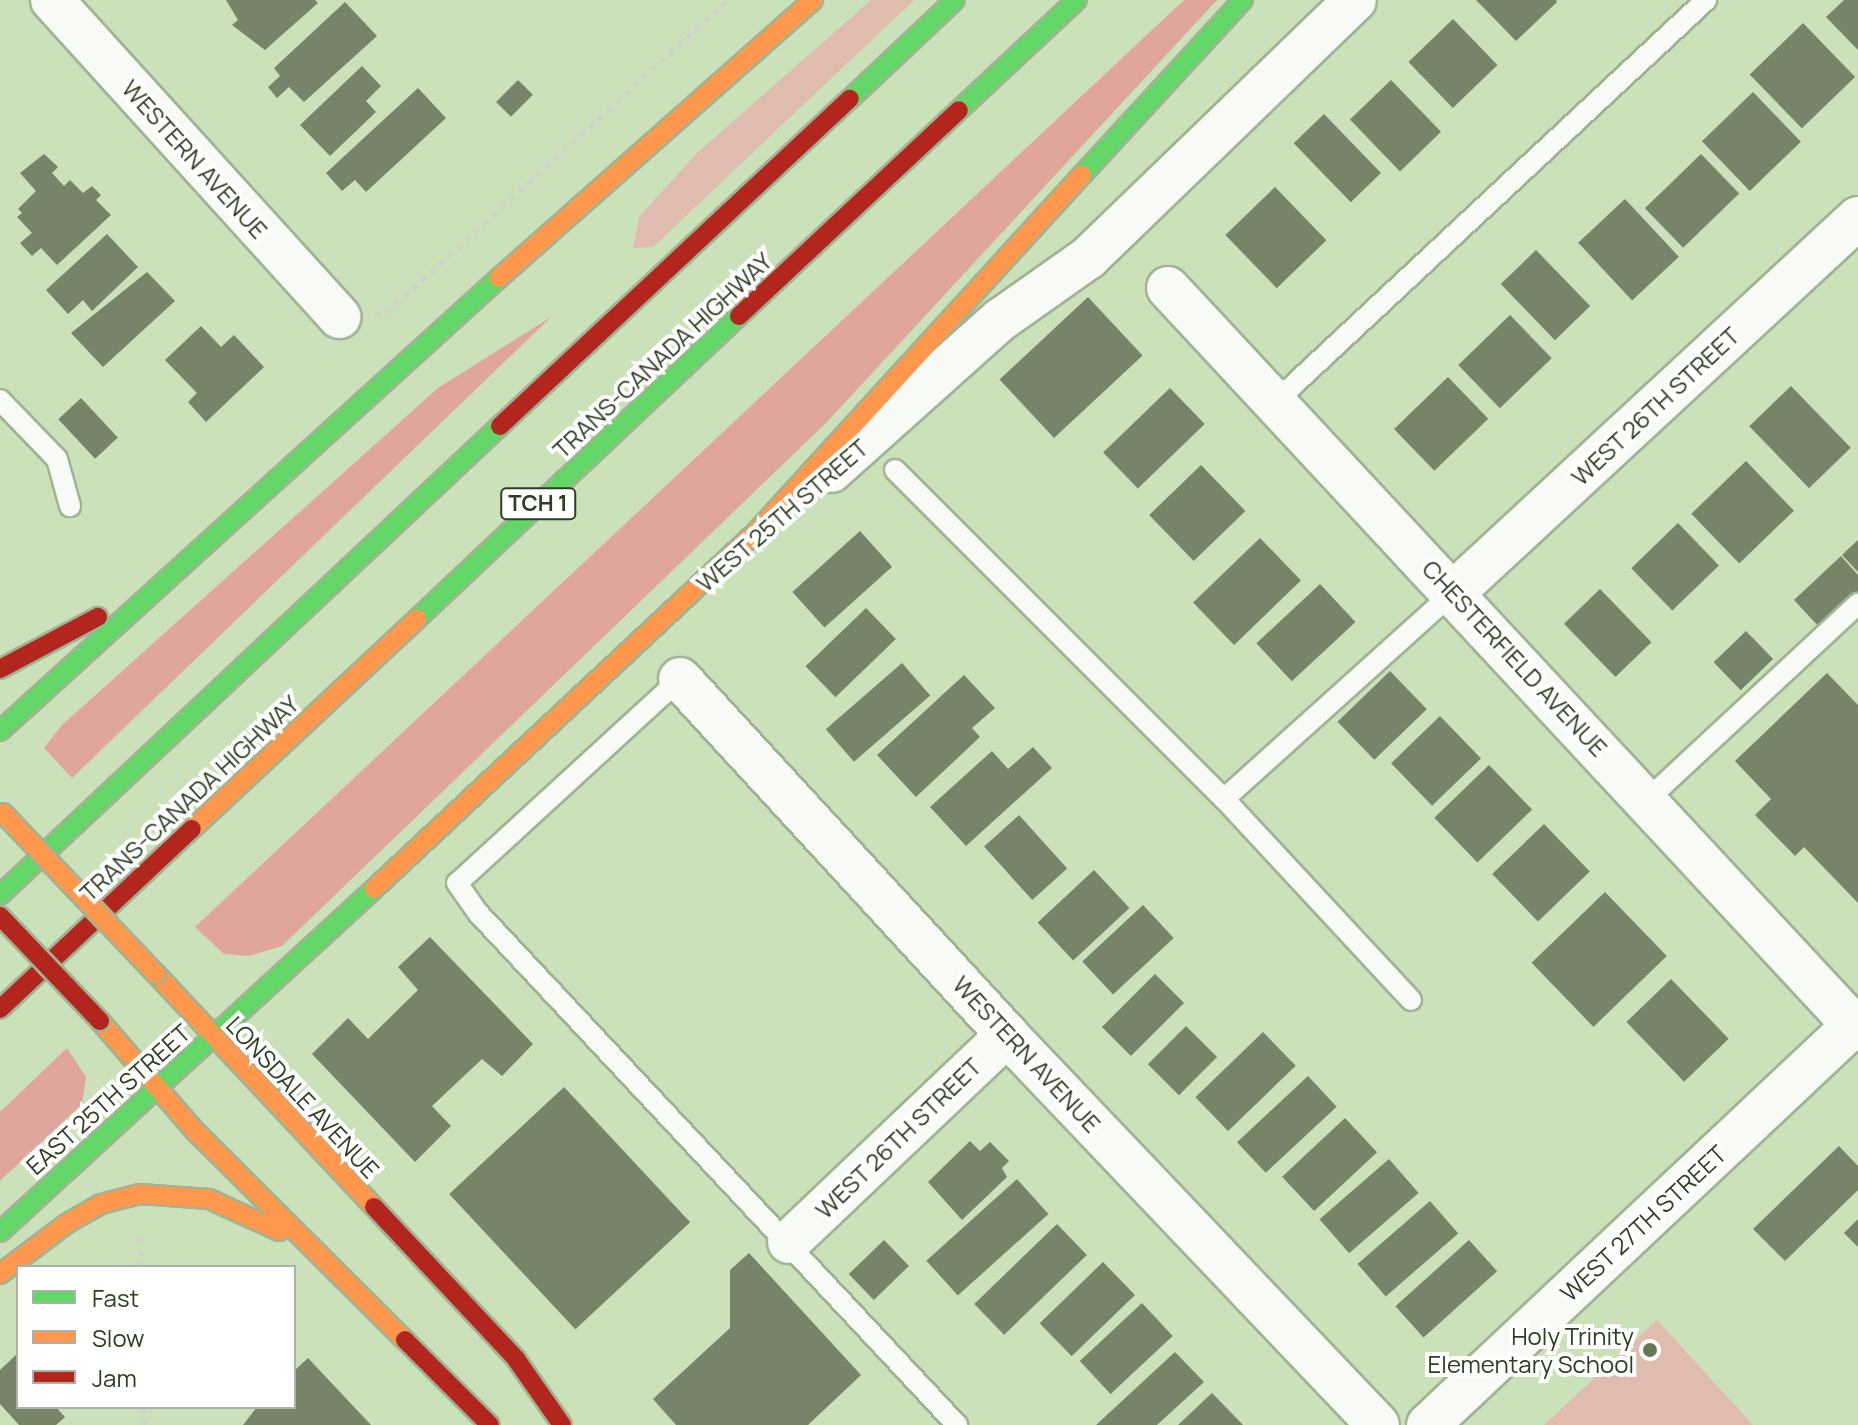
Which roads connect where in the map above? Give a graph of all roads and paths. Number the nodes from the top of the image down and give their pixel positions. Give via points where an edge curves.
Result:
1 (52, 0) edge
2 (727, 0) edge
3 (813, 0) edge
4 (955, 0) edge
5 (1077, 0) edge
6 (1243, 0) edge
7 (1355, 0) edge
8 (1706, 0) edge
9 (1858, 218) edge
10 (1168, 288) dead end
11 (339, 317) joint
12 (0, 400) edge
13 (1274, 403) junction
14 (895, 470) dead end
15 (70, 506) dead end
16 (755, 533) junction
17 (160, 583) junction
18 (1453, 593) junction
19 (1858, 604) edge
20 (0, 669) edge
21 (680, 679) joint
22 (0, 731) edge
23 (1224, 799) junction
24 (1648, 799) junction
25 (2, 811) edge
26 (0, 895) edge
27 (0, 916) edge
28 (1411, 1000) dead end
29 (0, 1009) edge
30 (1857, 1026) edge
31 (1007, 1035) junction
32 (213, 1036) junction
33 (156, 1084) junction
34 (141, 1225) dead end
35 (0, 1232) edge
36 (298, 1238) junction
37 (789, 1242) junction
38 (141, 1265) edge
39 (0, 1274) edge
40 (490, 1425) edge
41 (562, 1425) edge
42 (957, 1425) edge
43 (1378, 1425) edge
44 (1428, 1425) edge

1 - 11 street, WESTERN AVENUE
2 - 11 path via 386,313
3 - 17 main road
4 - 26 main road
5 - 29 main road, TRANS-CANADA HIGHWAY / TCH 1
6 - 16 main road
7 - 16 street, WEST 25TH STREET via 1088,258 1000,320 867,442
8 - 13 lane
9 - 18 street, WEST 26TH STREET
10 - 13 street, CHESTERFIELD AVENUE
12 - 15 lane via 57,459
13 - 18 street, CHESTERFIELD AVENUE
14 - 23 lane
16 - 32 main road, WEST 25TH STREET
17 - 20 main road
17 - 22 main road
18 - 23 lane
18 - 24 street, CHESTERFIELD AVENUE
19 - 24 lane
21 - 31 street, WESTERN AVENUE
21 - 37 lane via 457,883 479,914
23 - 28 lane
24 - 30 street, CHESTERFIELD AVENUE
25 - 32 main road, LONSDALE AVENUE, bridge
27 - 33 main road, bridge
30 - 44 street, WEST 27TH STREET
31 - 37 street, WEST 26TH STREET
31 - 43 street, WESTERN AVENUE
32 - 33 main road, EAST 25TH STREET
32 - 41 main road, LONSDALE AVENUE via 516,1359
33 - 35 main road, EAST 25TH STREET
33 - 36 main road
34 - 38 path
36 - 39 main road via 209,1199 140,1194 101,1204
36 - 40 main road
37 - 42 lane

